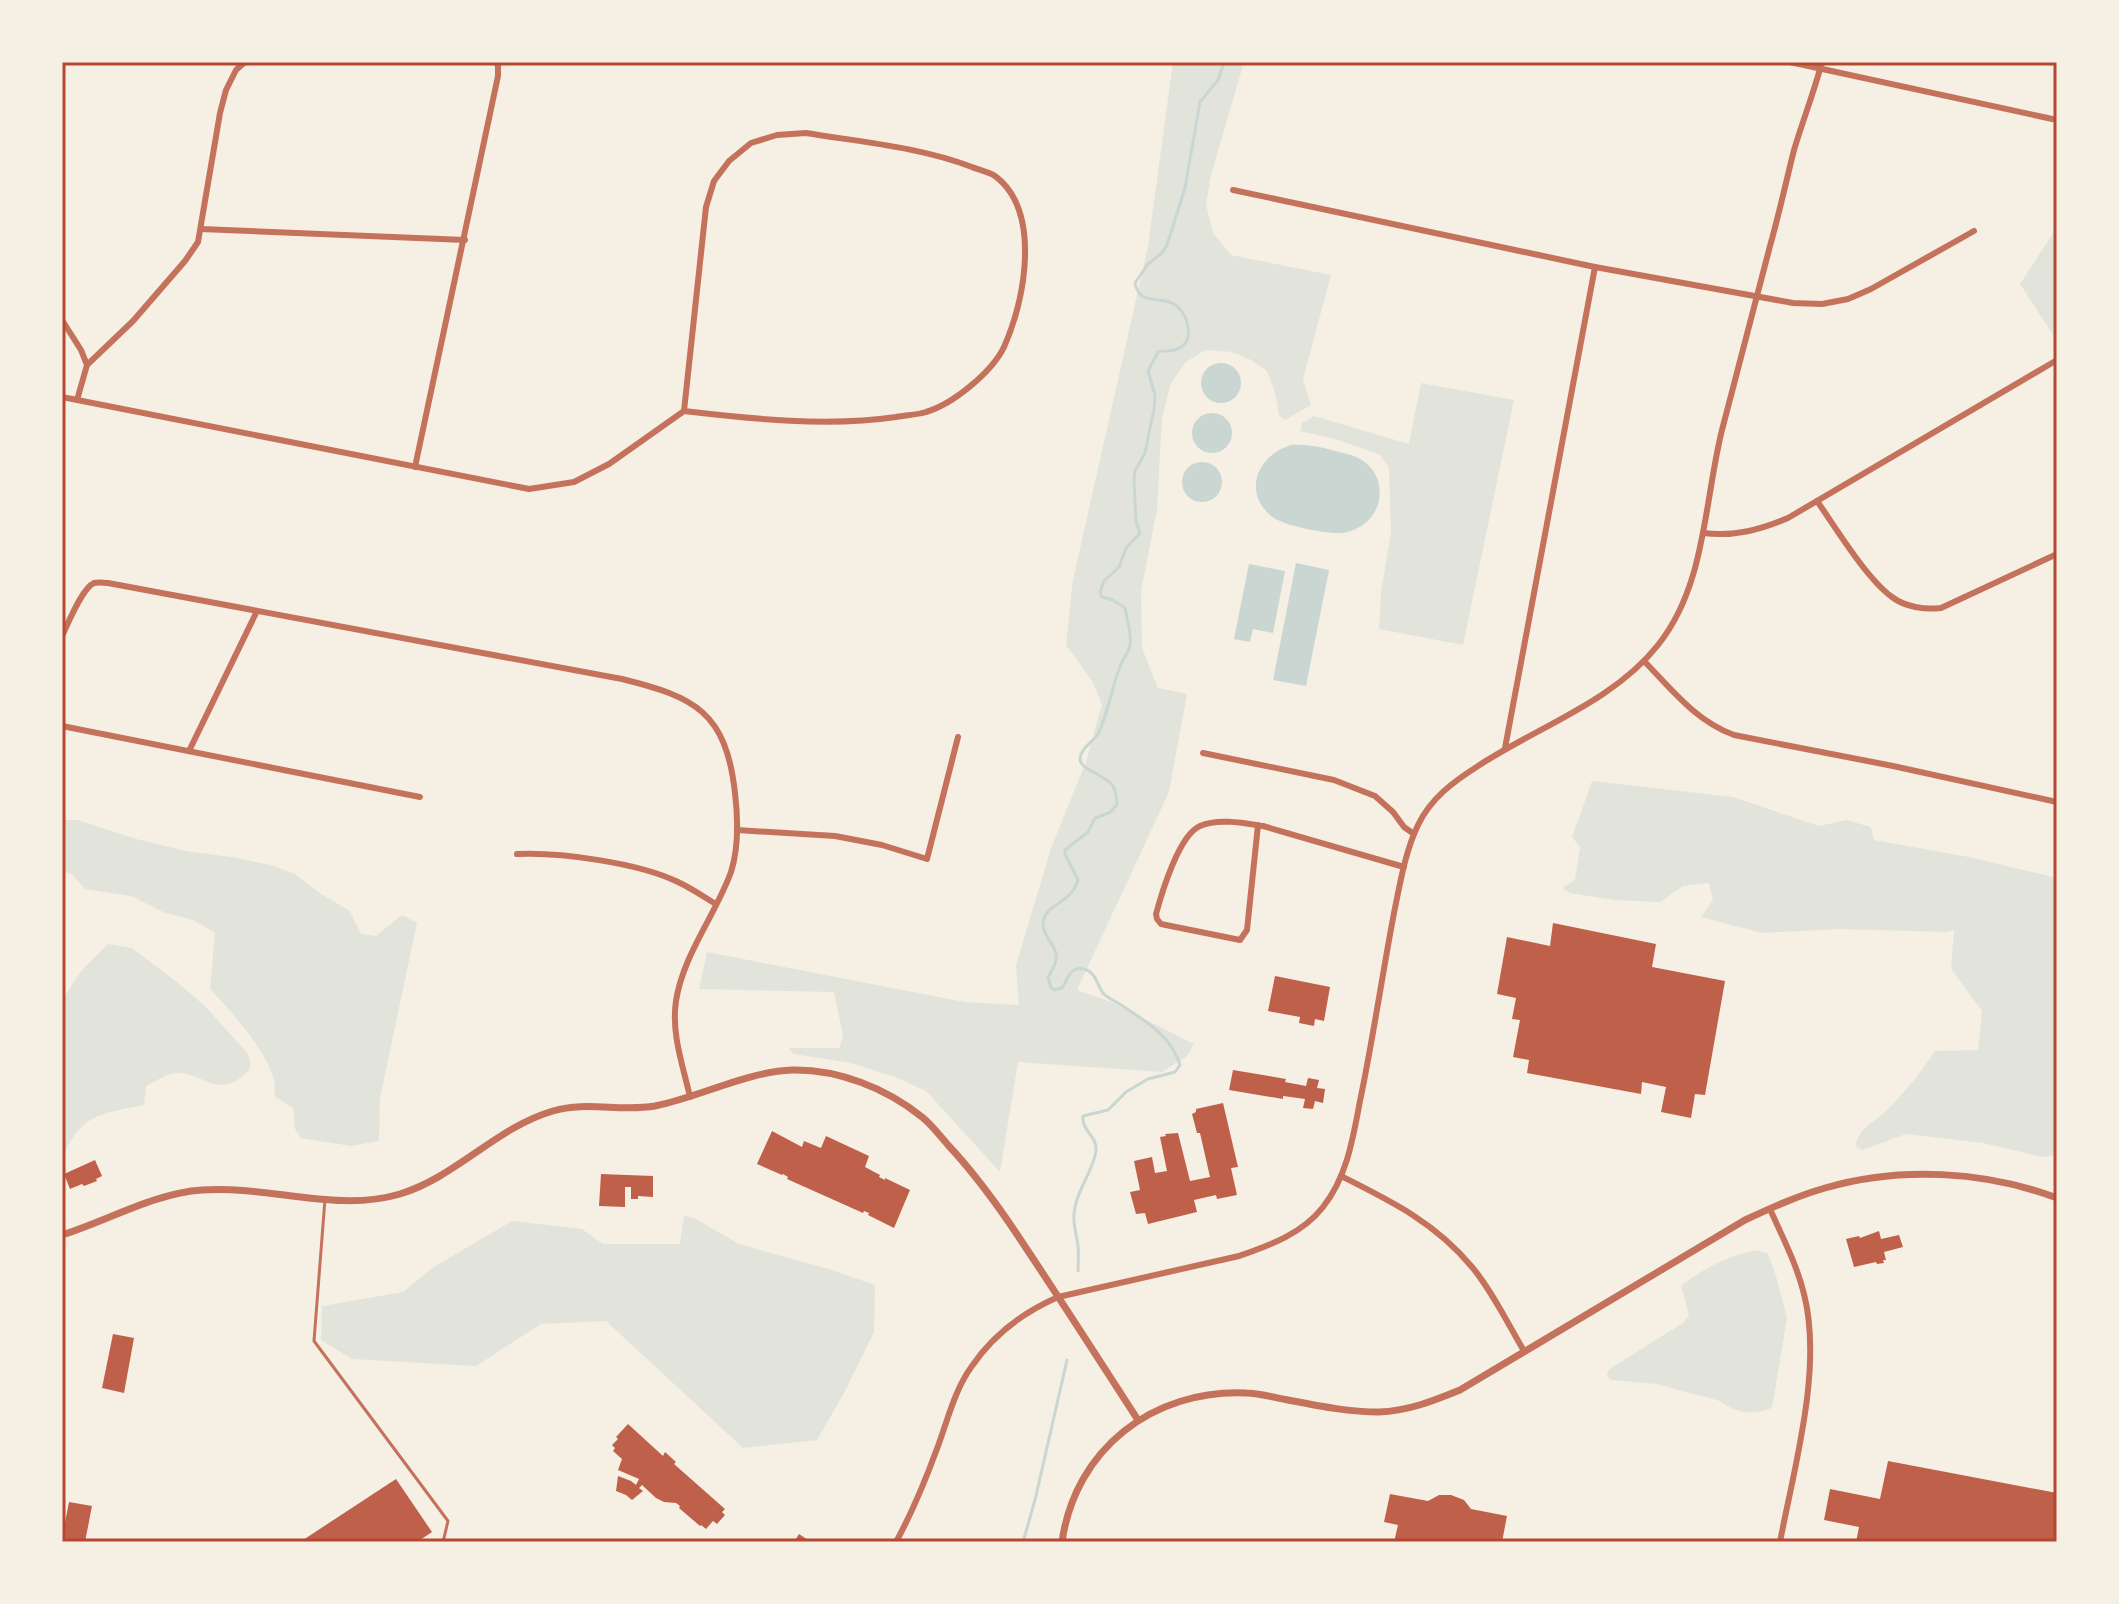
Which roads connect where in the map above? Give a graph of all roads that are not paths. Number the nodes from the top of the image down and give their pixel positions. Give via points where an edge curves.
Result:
1 (245, 62) edge
2 (496, 62) edge
3 (1790, 62) edge
4 (1821, 65) edge
5 (2057, 120) edge
6 (1233, 190) dead end
7 (201, 229) junction
8 (1974, 231) dead end
9 (465, 240) junction
10 (1595, 267) junction
11 (1756, 297) junction
12 (62, 320) edge
13 (2057, 360) edge
14 (87, 365) junction
15 (62, 397) edge
16 (77, 400) junction
17 (684, 411) junction
18 (415, 467) junction
19 (1817, 501) junction
20 (1703, 533) junction
21 (2057, 554) edge
22 (257, 611) junction
23 (62, 636) edge
24 (1645, 662) junction
25 (62, 726) edge
26 (958, 737) dead end
27 (1505, 748) junction
28 (189, 751) junction
29 (1203, 753) dead end
30 (420, 797) dead end
31 (2057, 802) edge
32 (1258, 825) junction
33 (737, 830) junction
34 (1414, 834) junction
35 (517, 854) dead end
36 (1404, 867) junction
37 (716, 904) junction
38 (690, 1097) junction
39 (1341, 1176) junction
40 (2057, 1198) edge
41 (325, 1199) junction
42 (1770, 1209) junction
43 (62, 1235) edge
44 (1058, 1297) junction
45 (1524, 1351) junction
46 (1138, 1420) junction
47 (443, 1542) edge
48 (896, 1542) edge
49 (1062, 1542) edge
50 (1780, 1542) edge

1 - 7 street via 226,90
2 - 9 street via 498,76
3 - 4 street
4 - 5 street
4 - 11 street
6 - 10 street
7 - 9 street
7 - 14 street via 185,261
8 - 11 street via 1848,299 1822,304
9 - 18 street
10 - 11 street
10 - 27 street
11 - 20 street
12 - 14 street
13 - 19 street
14 - 16 street
15 - 16 street
16 - 18 street
17 - 17 street via 830,422 876,420 927,412 958,396 1003,349 1018,305 1025,265 1023,228 1013,197 994,176 927,153 806,133 751,143 714,181 706,207
17 - 18 street via 574,482 529,489
19 - 20 street via 1767,527
19 - 21 street via 1893,599 1927,609 1941,608
20 - 24 street via 1678,615
22 - 23 street via 95,583
22 - 28 street
22 - 33 street via 658,688 705,715 723,738 733,772
24 - 27 street via 1610,690
24 - 31 street via 1696,715 1734,735
25 - 28 street
26 - 33 street via 927,859 835,836
27 - 34 street via 1452,783
28 - 30 street
29 - 34 street via 1348,785 1375,796
32 - 32 street via 1213,823 1189,833 1160,899 1156,914 1161,924 1240,940 1244,936
32 - 36 street
33 - 37 street via 732,869
34 - 36 street
35 - 37 street via 638,868 677,881
36 - 39 street via 1359,1108
37 - 38 street via 676,1001 675,1029
38 - 41 street via 652,1106 553,1111 400,1194
38 - 44 street via 789,1070 820,1071 891,1096 924,1119 980,1180
39 - 44 street via 1324,1207 1285,1238 1239,1256
39 - 45 street via 1428,1224 1454,1246 1475,1270
40 - 42 street via 1984,1178 1930,1174 1828,1187
41 - 43 street via 200,1190
41 - 47 lane via 314,1341 448,1521
42 - 45 street
42 - 50 street via 1803,1291 1810,1353
44 - 46 street
44 - 48 street via 1007,1328 970,1368
45 - 46 street via 1460,1390 1418,1407 1345,1411 1250,1393 1217,1393 1184,1399
46 - 49 street via 1088,1471 1071,1504

